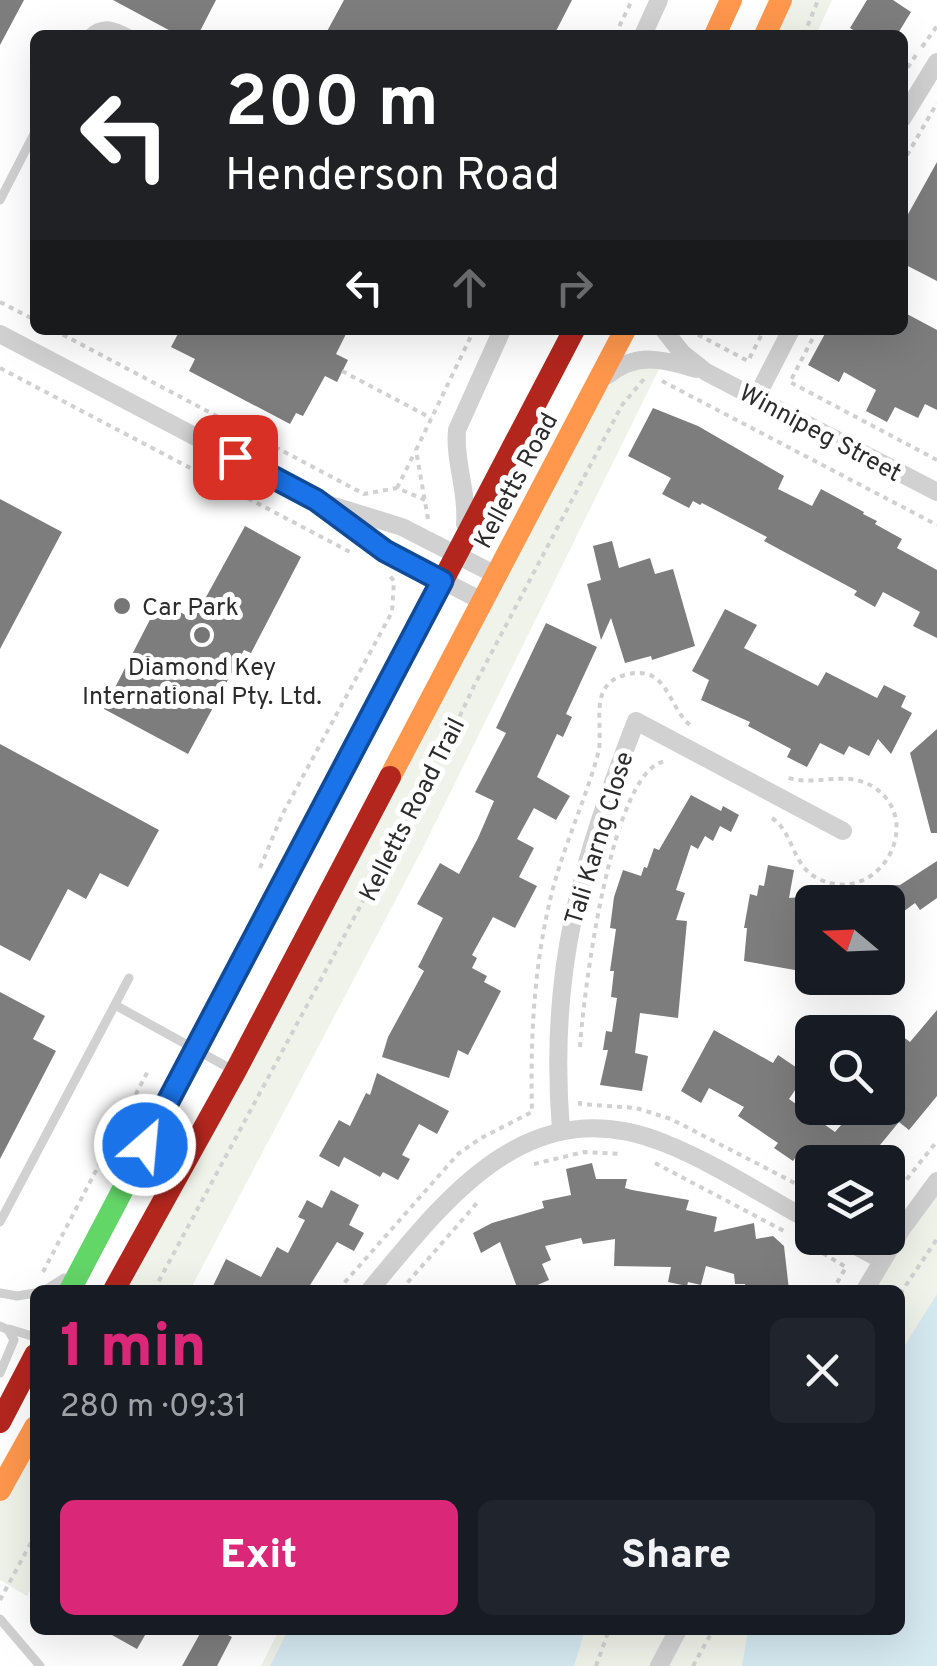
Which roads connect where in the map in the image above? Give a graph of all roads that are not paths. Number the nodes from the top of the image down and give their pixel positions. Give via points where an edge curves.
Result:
1 (660, 0) edge
2 (732, 0) edge
3 (782, 0) edge
4 (93, 30) edge
5 (121, 30) edge
6 (645, 30) edge
7 (717, 30) edge
8 (767, 30) edge
9 (937, 62) edge
10 (908, 109) edge
11 (30, 142) edge
12 (0, 200) edge
13 (0, 334) edge
14 (500, 335) edge
15 (571, 335) edge
16 (622, 335) edge
17 (668, 335) edge
18 (788, 335) edge
19 (706, 372) junction
20 (598, 383) junction
21 (756, 398) junction
22 (937, 492) edge
23 (316, 500) junction
24 (460, 547) junction
25 (496, 574) junction
26 (442, 581) junction
27 (482, 601) junction
28 (843, 831) dead end
29 (129, 978) dead end
30 (115, 1005) junction
31 (194, 1048) junction
32 (235, 1072) junction
33 (561, 1130) junction
34 (937, 1181) edge
35 (795, 1213) edge
36 (0, 1222) edge
37 (873, 1255) edge
38 (86, 1259) junction
39 (882, 1260) junction
40 (52, 1285) edge
41 (73, 1285) edge
42 (117, 1285) edge
43 (374, 1285) edge
44 (868, 1285) edge
45 (0, 1293) edge
46 (30, 1295) edge
47 (3, 1327) edge
48 (30, 1335) edge
49 (30, 1365) edge
50 (0, 1374) edge
51 (0, 1422) edge
52 (30, 1437) edge
53 (0, 1490) edge
54 (0, 1618) edge
55 (675, 1635) edge
56 (40, 1666) edge
57 (659, 1666) edge

1 - 6 street
2 - 7 main road
3 - 8 main road
4 - 5 lane via 108,24
9 - 10 street
11 - 12 lane
13 - 23 street
14 - 24 street, Kelletts Road via 456,430 466,494
15 - 24 main road, Kelletts Road
16 - 20 main road, Kelletts Road
17 - 19 street, Winnipeg Street
18 - 21 street
19 - 20 street, Winnipeg Street via 640,359
19 - 21 street, Winnipeg Street
20 - 25 main road, Kelletts Road
21 - 22 street, Winnipeg Street
23 - 24 street
23 - 26 street via 385,551
24 - 25 street
24 - 26 main road, Kelletts Road
25 - 27 main road, Kelletts Road
26 - 27 street
26 - 31 main road, Kelletts Road
27 - 32 main road, Kelletts Road
28 - 33 street, Tali Karng Close via 636,721 573,906 558,1004
29 - 30 lane
30 - 31 lane
30 - 36 lane
31 - 32 lane
31 - 38 main road, Kelletts Road
32 - 42 main road, Kelletts Road
33 - 35 street via 608,1129 668,1144
33 - 43 street via 484,1168
34 - 39 street
37 - 39 street
38 - 40 lane
38 - 41 main road, Kelletts Road
39 - 44 street
45 - 46 lane
47 - 48 lane
47 - 50 lane via 14,1340
49 - 51 main road
52 - 53 main road
54 - 56 lane
55 - 57 street

